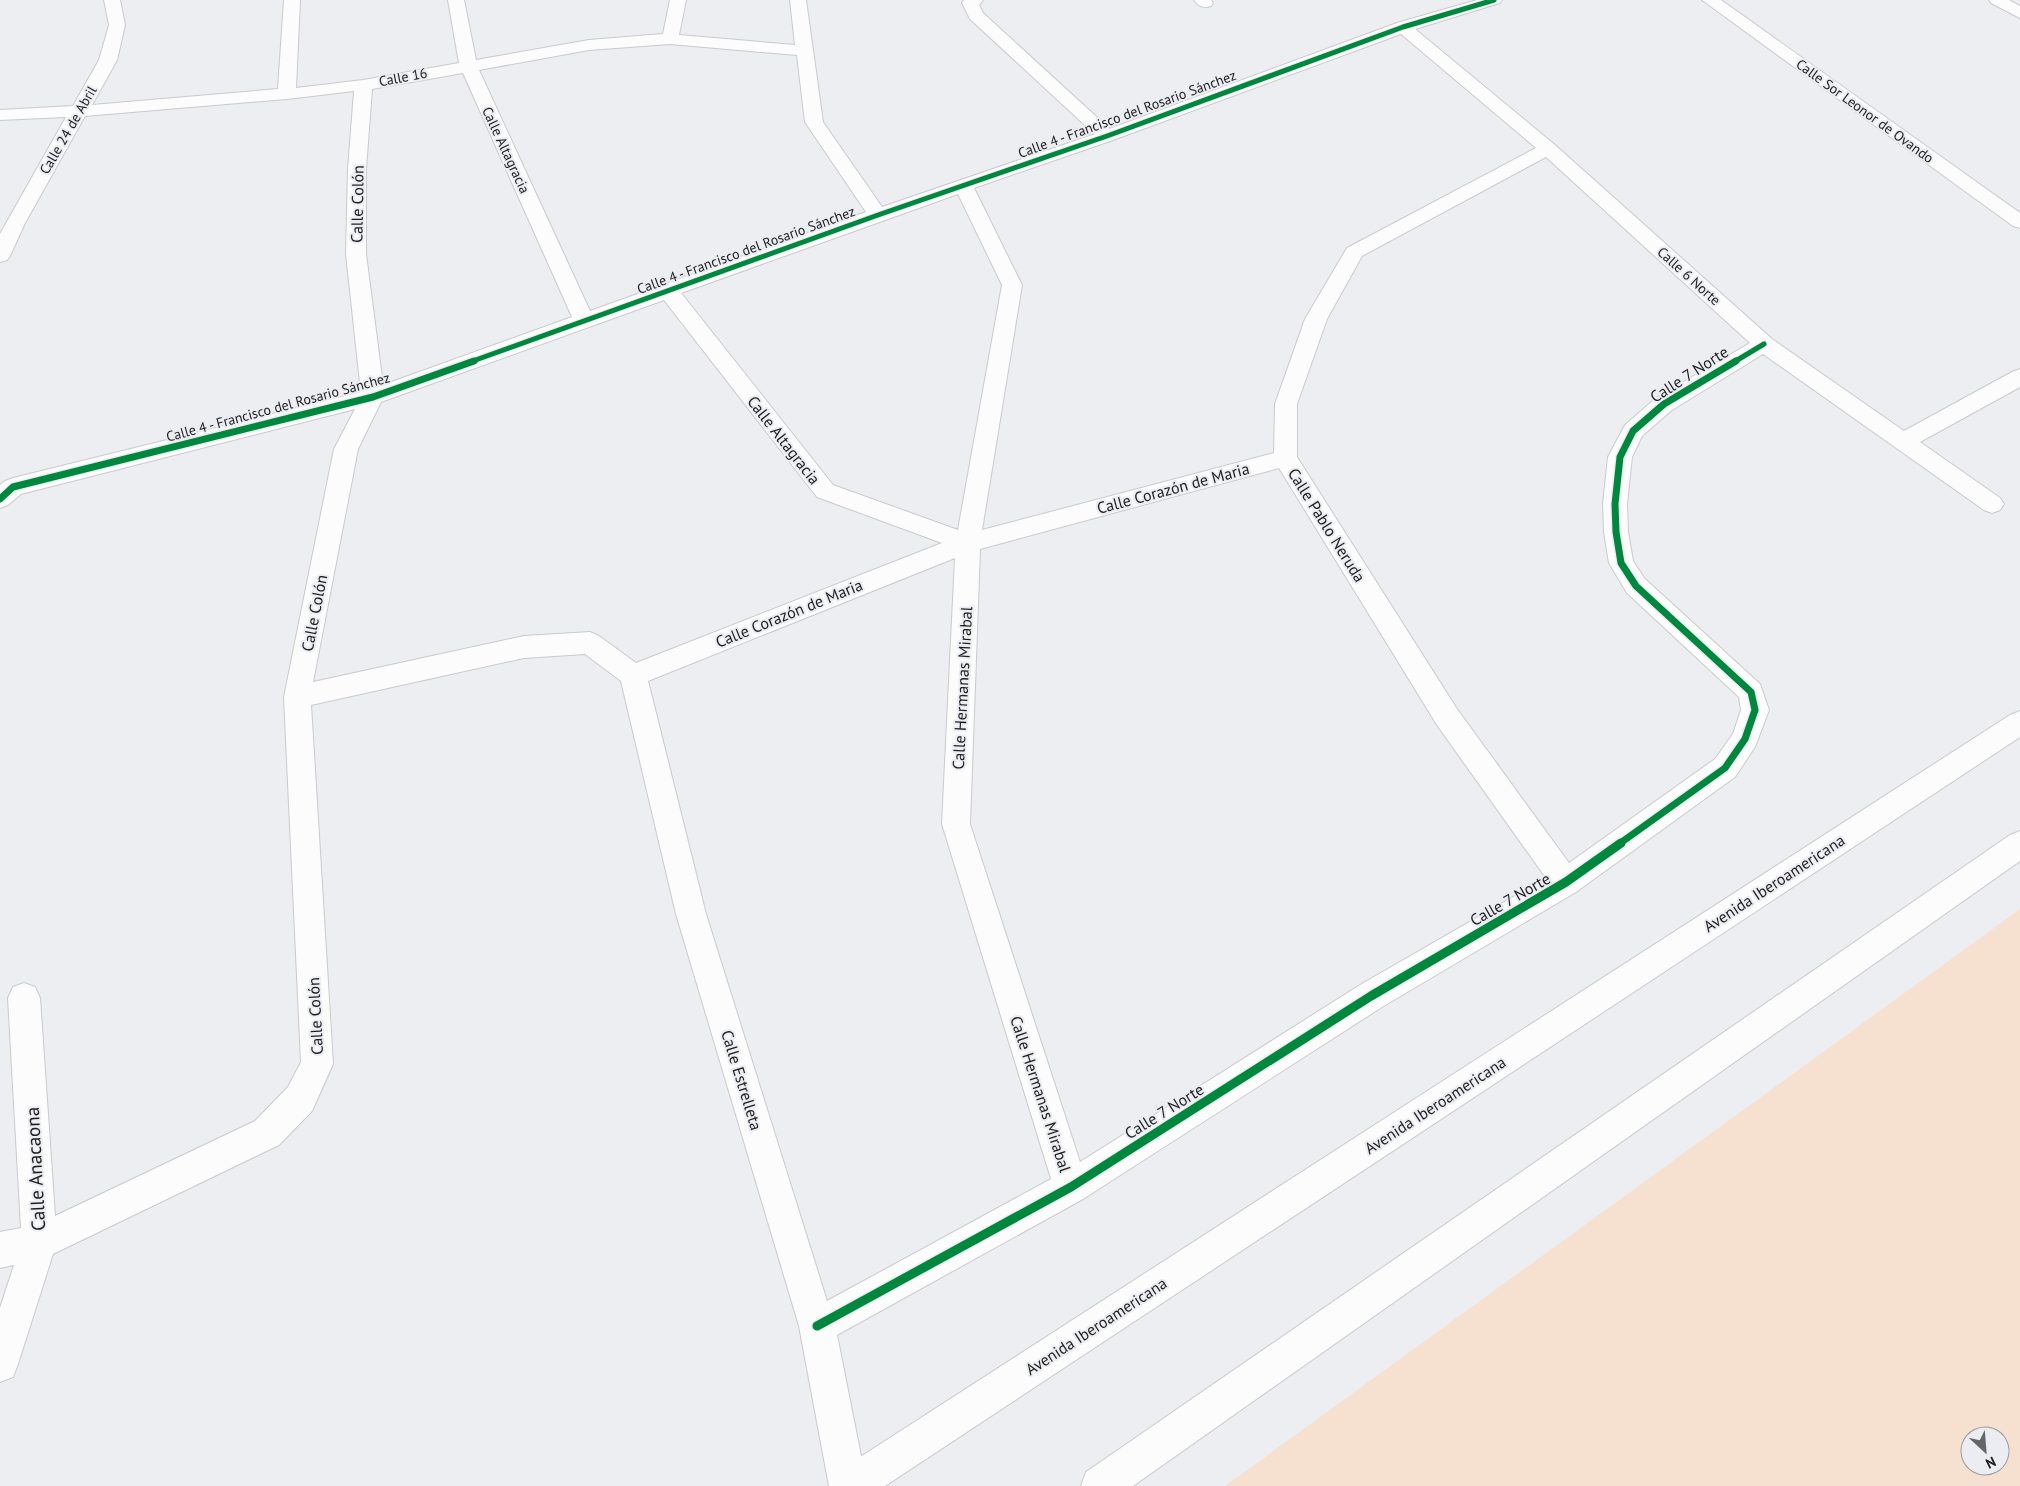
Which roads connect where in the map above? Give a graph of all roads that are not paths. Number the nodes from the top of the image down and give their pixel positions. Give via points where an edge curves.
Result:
1 (112, 0) edge
2 (292, 0) edge
3 (456, 0) edge
4 (678, 0) edge
5 (798, 0) edge
6 (975, 0) edge
7 (1494, 0) edge
8 (1710, 0) edge
9 (1997, 0) edge
10 (2020, 13) edge
11 (1403, 27) junction
12 (670, 39) junction
13 (804, 51) junction
14 (468, 65) junction
15 (363, 85) junction
16 (287, 94) junction
17 (79, 111) junction
18 (0, 115) edge
19 (1107, 136) junction
20 (1548, 149) junction
21 (963, 185) junction
22 (878, 215) junction
23 (2020, 222) edge
24 (0, 256) edge
25 (669, 292) junction
26 (585, 322) junction
27 (1764, 344) junction
28 (2020, 377) edge
29 (373, 397) junction
30 (1902, 442) junction
31 (1284, 458) junction
32 (4, 489) edge
33 (1992, 504) dead end
34 (968, 543) junction
35 (633, 675) junction
36 (297, 697) junction
37 (2020, 723) edge
38 (2020, 844) edge
39 (1566, 882) junction
40 (24, 998) dead end
41 (1071, 1187) junction
42 (39, 1242) junction
43 (0, 1250) edge
44 (817, 1326) junction
45 (0, 1364) edge
46 (850, 1486) edge
47 (1100, 1486) edge

1 - 17 street, Calle 24 de Abril via 117,25 108,60
2 - 16 street
3 - 14 street, Calle Altagracia
4 - 12 street
5 - 13 street
6 - 19 street via 970,3 976,15
7 - 11 street, Calle 4 - Francisco del Rosario Sánchez
8 - 23 street, Calle Sor Leonor de Ovando
9 - 10 street
11 - 19 street, Calle 4 - Francisco del Rosario Sánchez
11 - 20 street, Calle 6 Norte
12 - 13 street, Calle 16
12 - 14 street, Calle 16 via 589,45
13 - 22 street via 814,122
14 - 15 street, Calle 16
14 - 26 street, Calle Altagracia
15 - 16 street, Calle 16
15 - 29 street, Calle Colón via 356,254
16 - 17 street, Calle 16
17 - 18 street, Calle 16
17 - 24 street, Calle 24 de Abril via 15,223
19 - 21 street, Calle 4 - Francisco del Rosario Sánchez
20 - 27 street, Calle 6 Norte
20 - 31 street, Calle Pablo Neruda via 1354,252 1316,319 1286,404
21 - 22 street, Calle 4 - Francisco del Rosario Sánchez
21 - 34 street, Calle Hermanas Mirabal via 1012,285
22 - 25 street, Calle 4 - Francisco del Rosario Sánchez
25 - 26 street, Calle 4 - Francisco del Rosario Sánchez
25 - 34 street, Calle Altagracia via 825,491
26 - 29 street, Calle 4 - Francisco del Rosario Sánchez
27 - 30 street, Calle 6 Norte
27 - 39 street, Calle 7 Norte via 1664,404 1633,432 1620,457 1615,504 1621,563 1636,586 1751,692 1755,710 1745,739 1726,768
28 - 30 street
29 - 32 street, Calle 4 - Francisco del Rosario Sánchez
29 - 36 street, Calle Colón via 346,449
30 - 33 street, Calle 6 Norte
31 - 34 street, Calle Corazón de Maria
31 - 39 street, Calle Pablo Neruda via 1447,717
34 - 35 street, Calle Corazón de Maria
34 - 41 street, Calle Hermanas Mirabal via 956,824
35 - 36 street via 590,643 524,647
35 - 44 street, Calle Estrelleta via 691,914
36 - 42 street, Calle Colón via 317,1064 300,1099 267,1133
37 - 46 street, Avenida Iberoamericana
38 - 47 street
39 - 41 street, Calle 7 Norte via 1371,996
40 - 42 street, Calle Anacaona
41 - 44 street, Calle 7 Norte
42 - 43 street
42 - 45 street, Calle Anacaona
44 - 46 street, Calle Estrelleta

